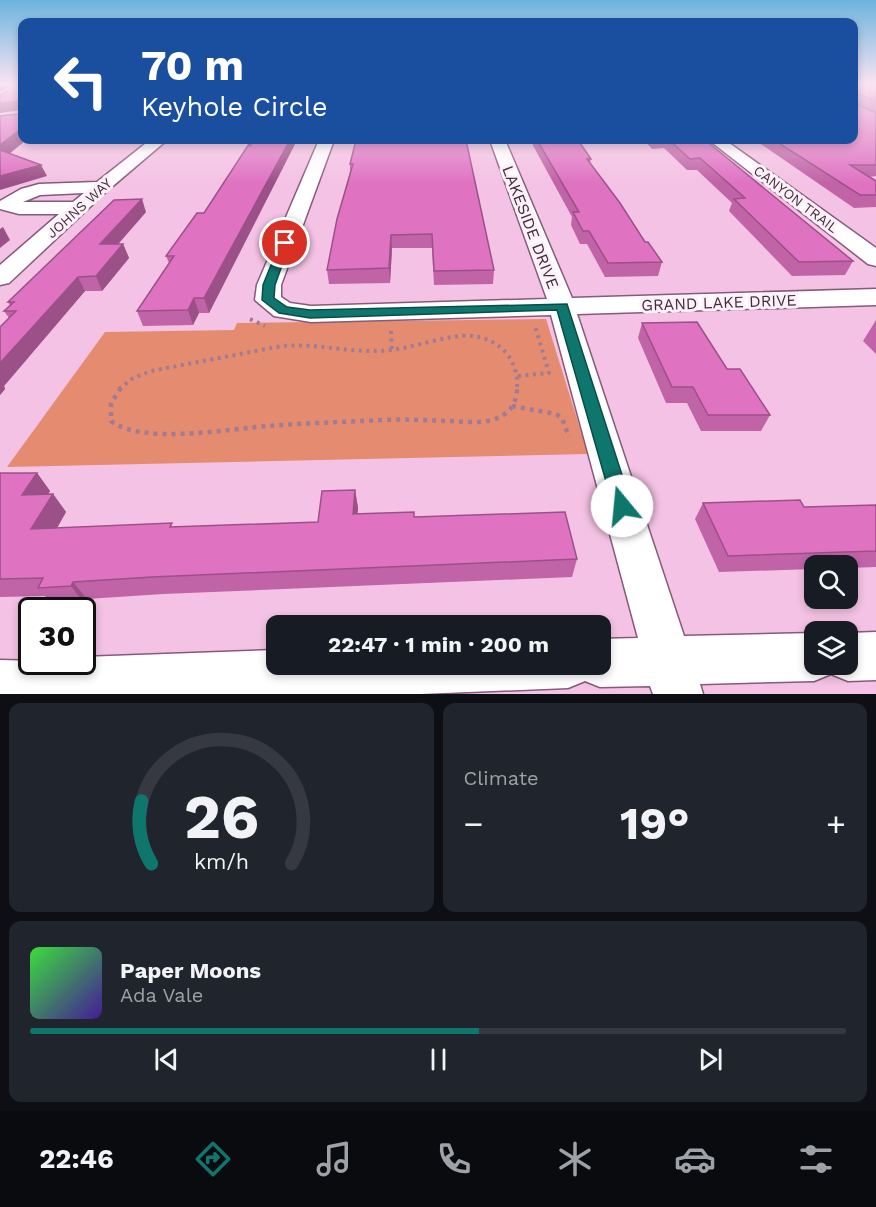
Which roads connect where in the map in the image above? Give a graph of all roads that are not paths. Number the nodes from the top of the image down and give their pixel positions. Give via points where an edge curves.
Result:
1 (154, 144) edge
2 (324, 144) edge
3 (499, 144) edge
4 (721, 144) edge
5 (101, 187) junction
6 (78, 208) junction
7 (876, 259) edge
8 (0, 278) edge
9 (876, 297) edge
10 (562, 306) junction
11 (876, 656) edge
12 (858, 657) edge
13 (804, 658) edge
14 (611, 665) edge
15 (270, 675) edge
16 (674, 677) edge
17 (0, 685) edge

1 - 5 street, JOHNS WAY
2 - 10 street, GRAND LAKE DRIVE via 269,285 268,300 284,310 310,314
3 - 10 street, LAKESIDE DRIVE
4 - 7 street, CANYON TRAIL
5 - 6 street, JOHNS WAY
5 - 6 street via 39,190 23,194 7,205
6 - 8 street, JOHNS WAY
9 - 10 street, GRAND LAKE DRIVE
10 - 16 street, LAKESIDE DRIVE
11 - 12 street
13 - 16 street
14 - 16 street
15 - 17 street

